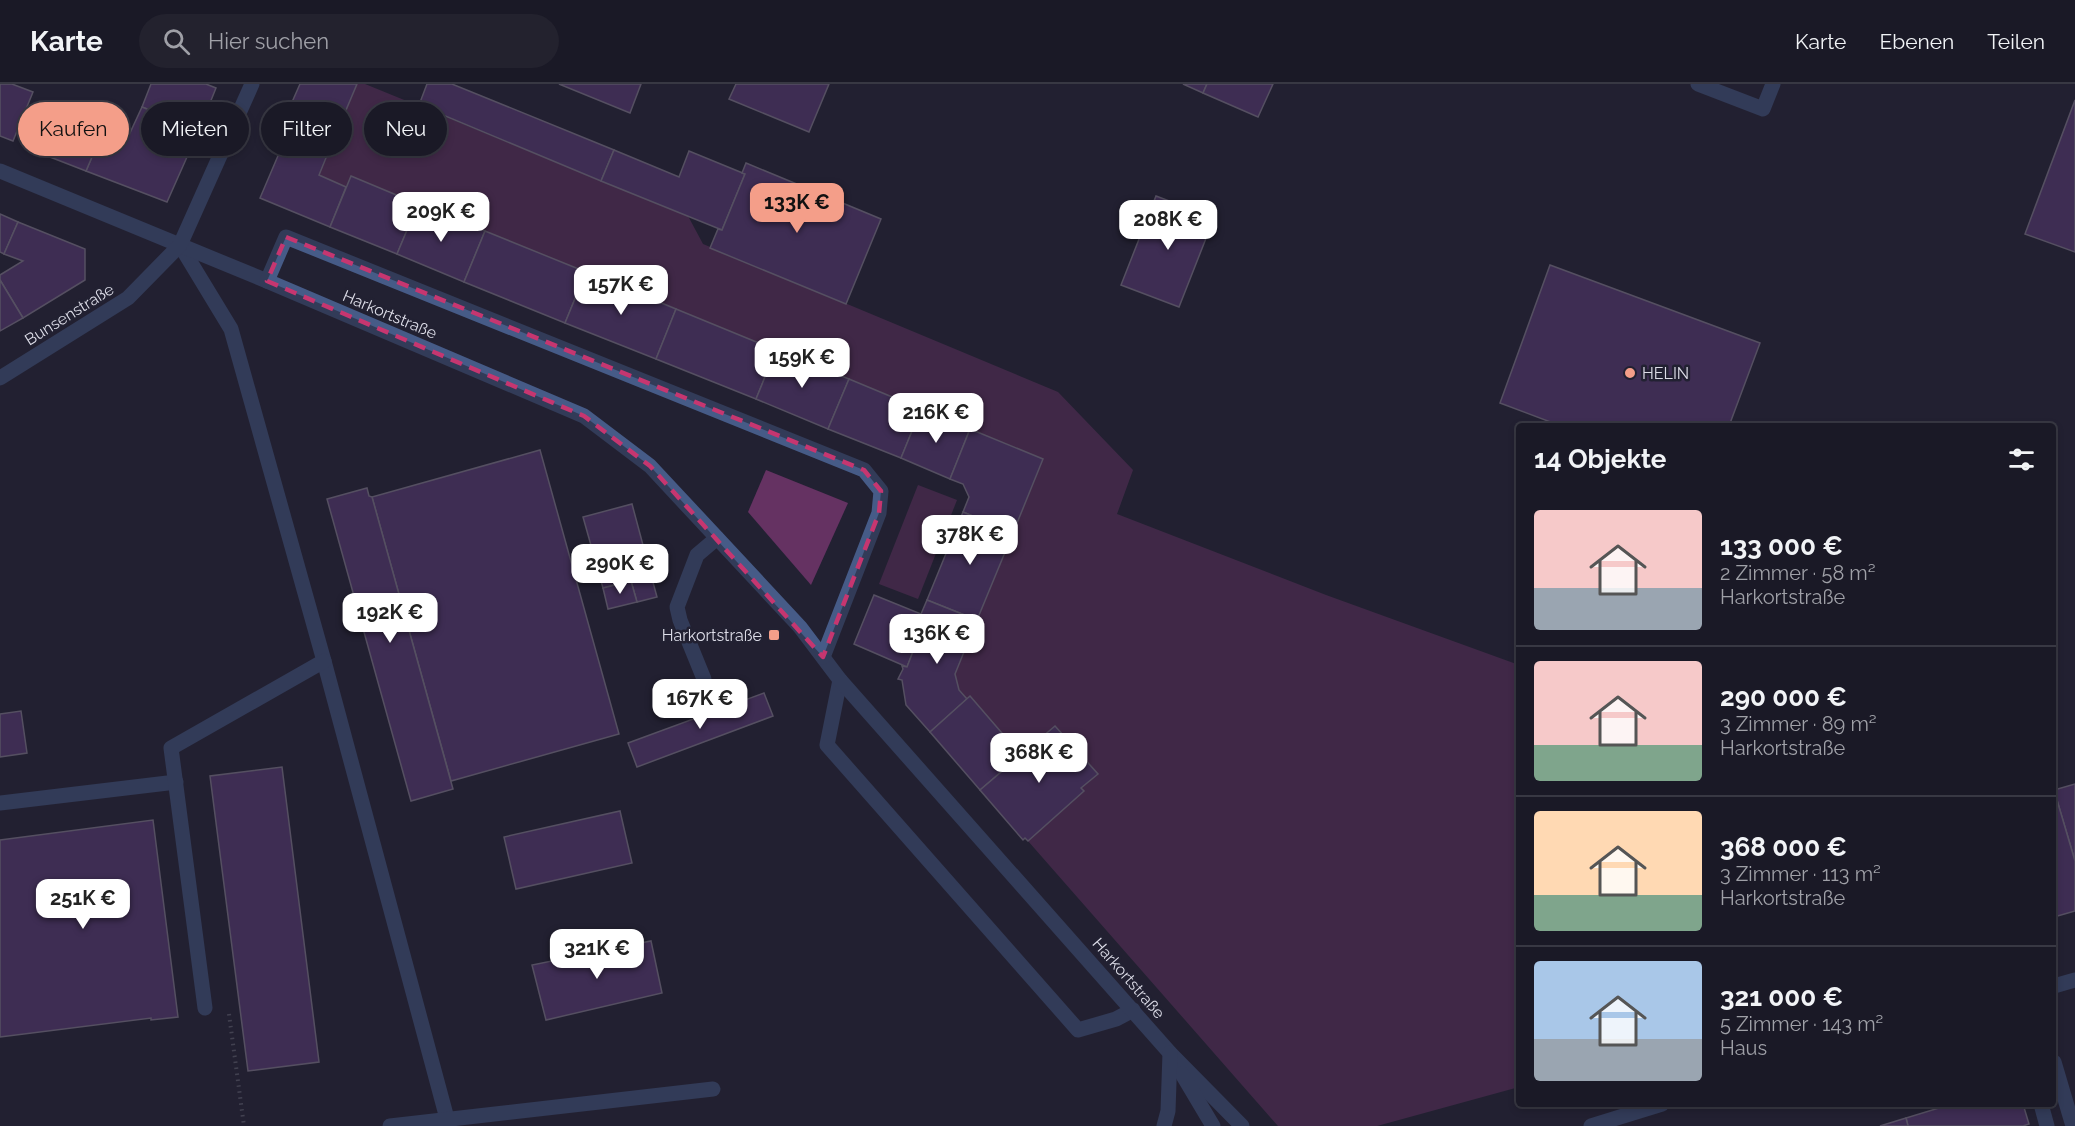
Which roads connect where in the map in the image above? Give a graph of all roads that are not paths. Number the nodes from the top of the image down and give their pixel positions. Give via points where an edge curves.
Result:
1 (252, 84) edge
2 (1698, 84) edge
3 (1773, 84) edge
4 (0, 171) edge
5 (180, 245) junction
6 (267, 281) junction
7 (0, 378) edge
8 (717, 538) junction
9 (823, 657) junction
10 (324, 661) junction
11 (704, 679) dead end
12 (840, 680) junction
13 (176, 782) junction
14 (0, 804) edge
15 (2075, 980) edge
16 (2056, 985) edge
17 (205, 1008) road end
18 (1133, 1010) junction
19 (1170, 1053) junction
20 (2056, 1069) edge
21 (713, 1089) dead end
22 (1652, 1107) edge
23 (2042, 1107) edge
24 (448, 1123) edge
25 (390, 1126) edge
26 (1164, 1126) edge
27 (1213, 1126) edge
28 (1242, 1126) edge
29 (1591, 1126) edge
30 (2047, 1126) edge
31 (2073, 1126) edge

1 - 5 street, Bunsenstraße
2 - 3 street via 1763,109
4 - 5 street, Harkortstraße
5 - 6 street, Harkortstraße
5 - 7 street, Bunsenstraße via 128,298
5 - 10 street via 231,329
6 - 8 street, Harkortstraße via 584,416 650,466
6 - 9 street, Harkortstraße via 286,237 864,470 881,491 879,513
8 - 9 street, Harkortstraße
8 - 11 street via 697,555 677,607
9 - 12 street, Harkortstraße
10 - 13 street via 171,748
10 - 24 street
12 - 18 street, Harkortstraße
12 - 18 street via 827,744 1070,1021 1078,1030
13 - 14 street
13 - 17 street
15 - 16 street
18 - 19 street, Harkortstraße
19 - 26 street
19 - 27 street, Harkortstraße
19 - 28 street, Harkortstraße
20 - 31 street
21 - 24 street
22 - 29 street
23 - 30 street
24 - 25 street

